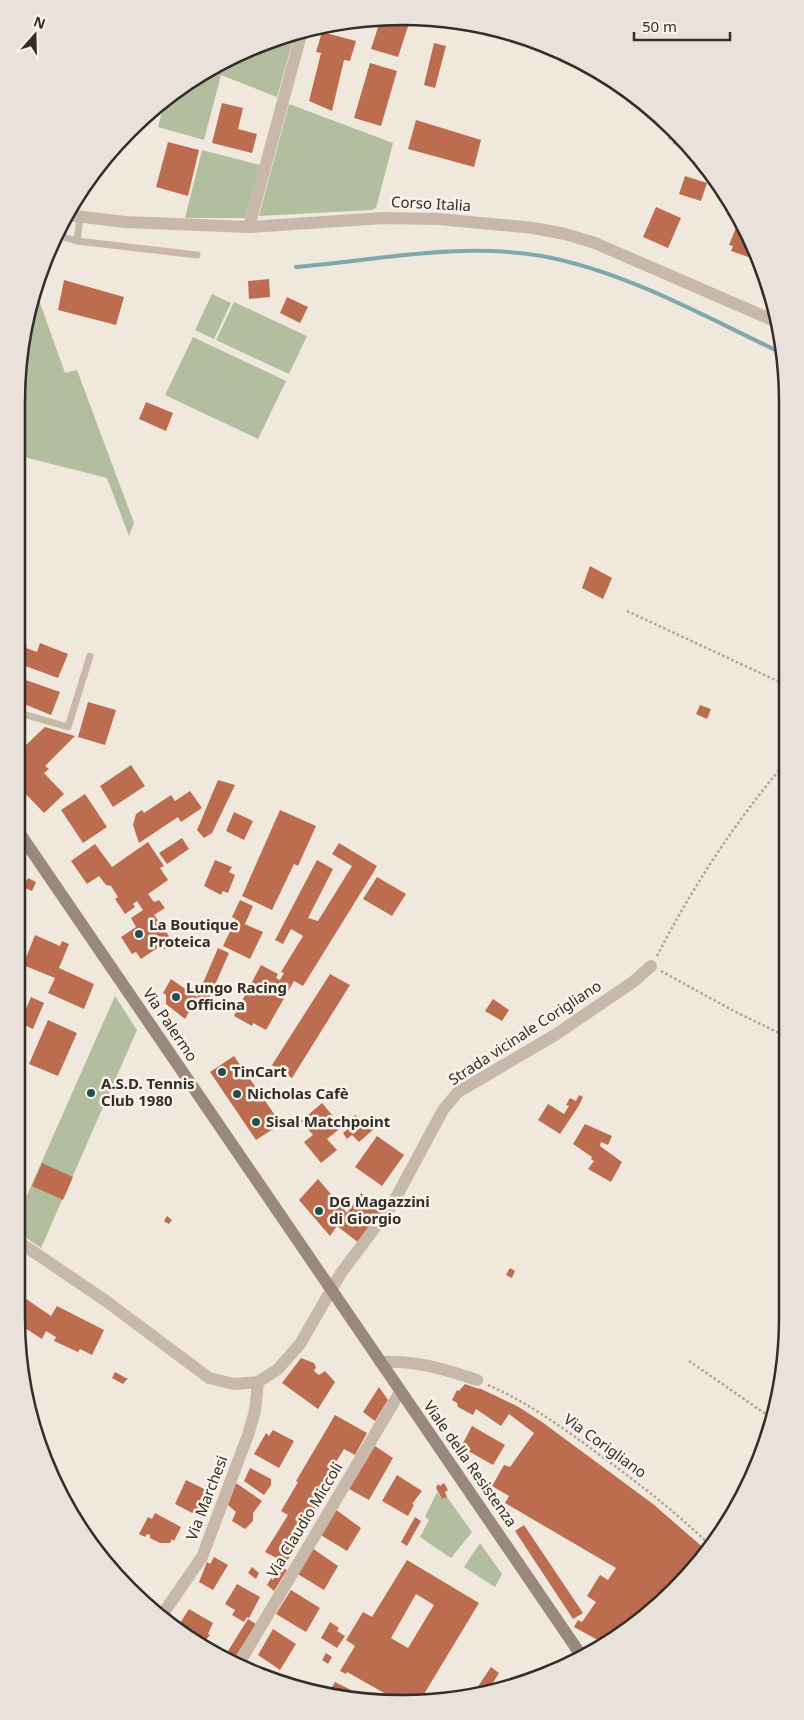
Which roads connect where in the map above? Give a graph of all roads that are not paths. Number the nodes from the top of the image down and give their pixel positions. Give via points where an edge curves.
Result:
1 (300, 39) edge
2 (74, 216) edge
3 (80, 217) junction
4 (249, 228) junction
5 (63, 237) edge
6 (77, 241) junction
7 (196, 255) dead end
8 (770, 319) edge
9 (90, 656) dead end
10 (25, 715) edge
11 (25, 844) edge
12 (651, 966) road end
13 (25, 1247) edge
14 (330, 1289) junction
15 (380, 1362) junction
16 (477, 1380) road end
17 (258, 1382) junction
18 (400, 1392) junction
19 (165, 1611) edge
20 (578, 1651) edge
21 (242, 1659) edge

1 - 4 street
2 - 3 street, Corso Italia
3 - 4 street, Corso Italia
3 - 6 lane
4 - 8 street, Corso Italia via 392,218 438,219 564,234 595,243
5 - 6 lane
6 - 7 lane
9 - 10 lane via 68,727
11 - 14 main road, Via Palermo
12 - 14 street, Strada vicinale Corigliano via 555,1035 458,1092 443,1110 392,1205
13 - 17 street via 209,1378 234,1384
14 - 15 main road, Viale della Resistenza
14 - 17 street, Strada vicinale Corigliano via 310,1328 288,1359
15 - 16 street via 404,1361 436,1366
15 - 18 main road, Viale della Resistenza
17 - 19 street, Via Marchesi via 248,1435 205,1549
18 - 20 main road, Viale della Resistenza
18 - 21 street, Via Claudio Miccoli

